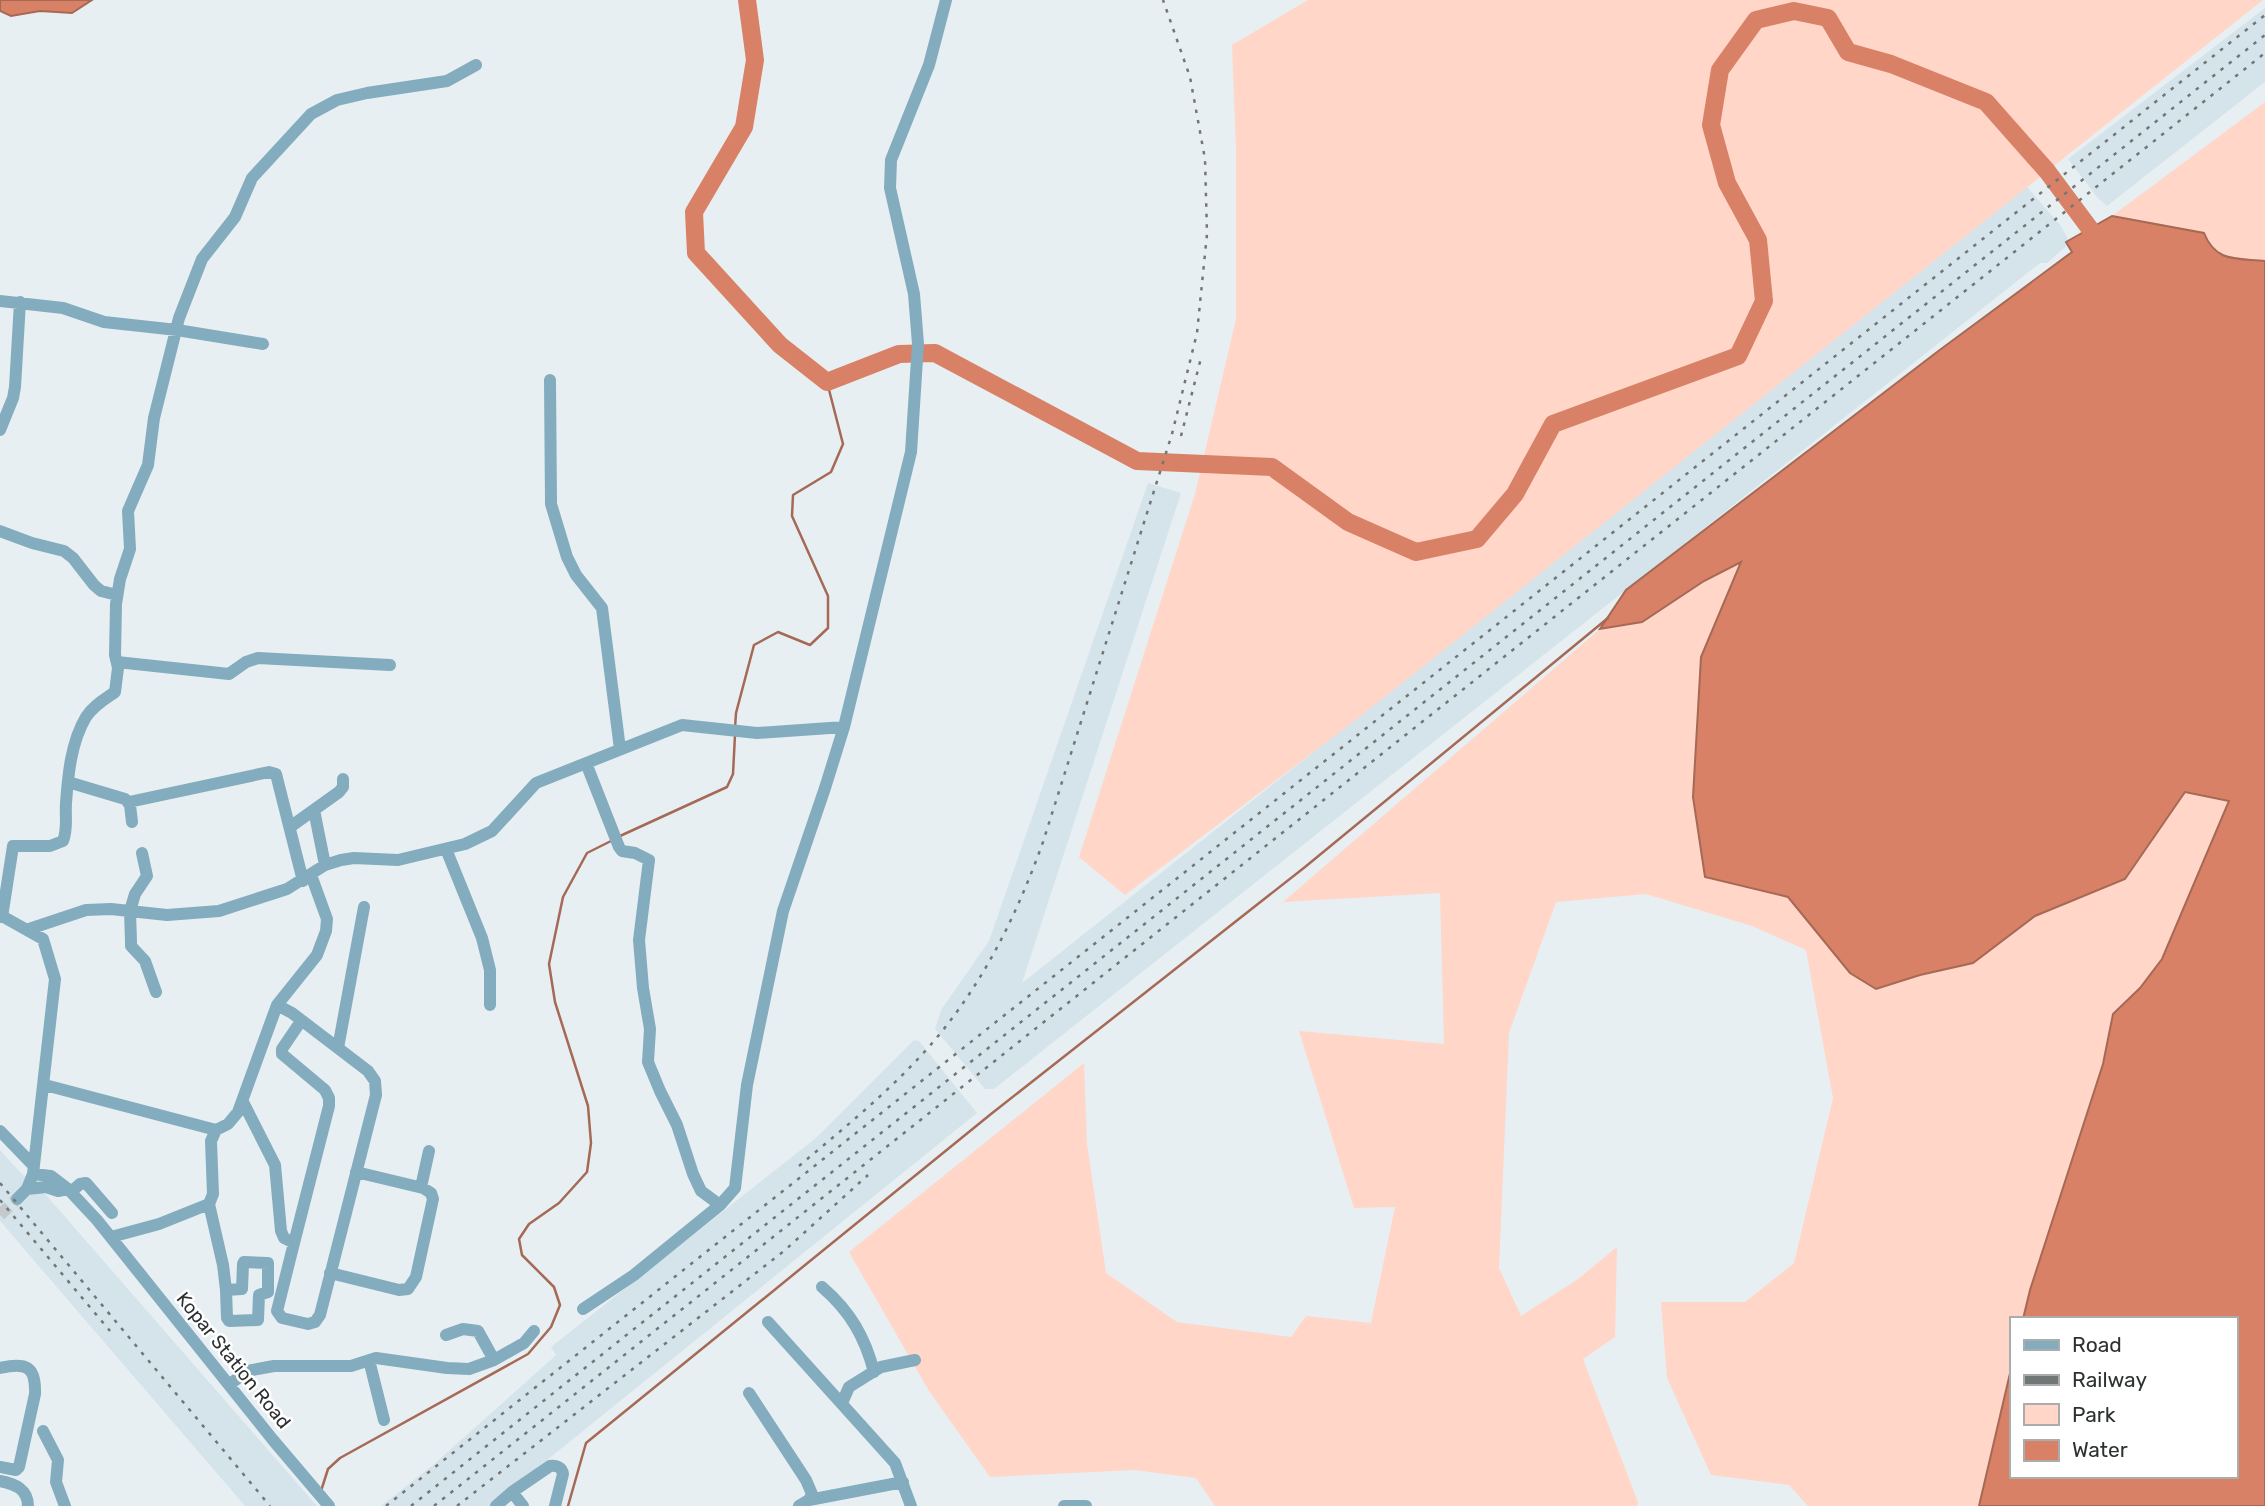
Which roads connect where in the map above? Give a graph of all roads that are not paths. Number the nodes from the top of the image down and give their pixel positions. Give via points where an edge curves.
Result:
1 (946, 0) edge
2 (476, 65) dead end
3 (0, 300) edge
4 (20, 302) junction
5 (177, 330) junction
6 (262, 344) dead end
7 (550, 380) dead end
8 (0, 430) edge
9 (0, 531) edge
10 (117, 595) junction
11 (117, 662) junction
12 (390, 665) dead end
13 (844, 727) junction
14 (620, 749) junction
15 (586, 763) junction
16 (343, 779) dead end
17 (68, 782) junction
18 (129, 802) junction
19 (314, 810) junction
20 (132, 822) dead end
21 (290, 827) junction
22 (446, 849) junction
23 (142, 853) dead end
24 (325, 865) junction
25 (307, 878) junction
26 (364, 907) dead end
27 (130, 911) junction
28 (1, 916) edge
29 (29, 929) junction
30 (156, 992) dead end
31 (277, 1005) junction
32 (490, 1005) dead end
33 (301, 1021) junction
34 (338, 1048) junction
35 (45, 1085) junction
36 (243, 1102) junction
37 (0, 1130) edge
38 (216, 1130) junction
39 (429, 1151) dead end
40 (34, 1170) junction
41 (356, 1172) junction
42 (421, 1188) junction
43 (70, 1190) junction
44 (209, 1204) junction
45 (720, 1205) junction
46 (112, 1213) dead end
47 (111, 1237) junction
48 (293, 1243) junction
49 (330, 1273) junction
50 (224, 1275) junction
51 (243, 1283) junction
52 (822, 1287) dead end
53 (226, 1290) junction
54 (583, 1309) dead end
55 (768, 1322) dead end
56 (534, 1331) dead end
57 (446, 1335) dead end
58 (369, 1360) junction
59 (494, 1360) junction
60 (915, 1360) dead end
61 (0, 1368) edge
62 (874, 1372) junction
63 (229, 1385) junction
64 (748, 1393) dead end
65 (842, 1403) junction
66 (384, 1420) dead end
67 (43, 1431) dead end
68 (0, 1467) edge
69 (0, 1481) edge
70 (903, 1482) junction
71 (512, 1492) junction
72 (324, 1500) edge
73 (804, 1503) edge
74 (28, 1506) edge
75 (65, 1506) edge
76 (496, 1506) edge
77 (523, 1506) edge
78 (555, 1506) edge
79 (911, 1506) edge
80 (1064, 1506) edge
81 (1086, 1506) edge

1 - 13 street via 929,65 891,160 889,175 914,294 918,344 911,452
2 - 5 street via 447,81 337,100 310,114 252,178 235,217 202,259
3 - 4 street
4 - 5 street via 63,308 104,323
4 - 8 street via 15,387
5 - 6 street
5 - 10 street via 154,418 148,465 128,511 130,549
7 - 14 street via 551,504 576,575 602,608
9 - 10 street via 64,551 94,586
10 - 11 street
11 - 12 street via 229,674 258,658
11 - 17 street via 115,692 86,716
13 - 14 street via 757,733 682,725
13 - 45 street via 783,911 747,1085 735,1188
14 - 15 street
15 - 22 street via 536,783 492,831
15 - 45 street via 619,847 649,860 639,940 650,1029 648,1062 701,1191
16 - 19 street via 341,790
17 - 18 street
17 - 28 street via 63,842 13,846
18 - 20 street
18 - 21 street via 269,772 276,774
19 - 21 street
19 - 24 street
21 - 25 street
22 - 24 street via 398,860 354,858
22 - 32 street via 482,938 490,970
23 - 27 street via 147,876
24 - 25 street
25 - 27 street via 219,911 167,915
25 - 31 street via 327,919 326,931 317,955
26 - 34 street
27 - 29 street via 86,910
27 - 30 street via 131,946 145,961
28 - 29 street
29 - 35 street via 43,939 55,979
31 - 33 street
31 - 36 street
33 - 34 street
33 - 48 street via 282,1054 325,1090 329,1106
34 - 41 street via 374,1081 376,1096
35 - 38 street
35 - 40 street
36 - 38 street via 228,1124
36 - 48 street via 275,1165 281,1231
37 - 40 street
38 - 44 street via 210,1149 213,1194
39 - 42 street
40 - 43 street
40 - 43 street via 22,1194 46,1187
41 - 42 street
41 - 49 street
42 - 49 street via 433,1199 416,1277 408,1289
43 - 46 street via 86,1183
43 - 47 street, Kopar Station Road
44 - 47 street
44 - 50 street
45 - 54 street via 634,1275
47 - 63 street, Kopar Station Road
48 - 49 street via 278,1316 315,1322
50 - 51 street
50 - 53 street
51 - 53 street via 240,1290
51 - 53 street via 243,1263 268,1263 268,1292 259,1295 258,1320 227,1320
52 - 62 street via 854,1320
55 - 65 street
56 - 59 street via 524,1343
57 - 59 street via 463,1329 478,1331
58 - 59 street via 468,1369
58 - 63 street via 351,1366 274,1366 247,1371
58 - 66 street
60 - 62 street
61 - 68 street via 26,1366 36,1382 19,1467
62 - 65 street via 849,1387
63 - 72 street, Kopar Station Road
64 - 73 street via 806,1480 812,1494
65 - 70 street via 895,1463
67 - 75 street via 58,1460 56,1482
69 - 74 street via 22,1489
70 - 73 street
70 - 79 street
71 - 76 street
71 - 77 street
71 - 78 street via 554,1465 562,1471
80 - 81 street

